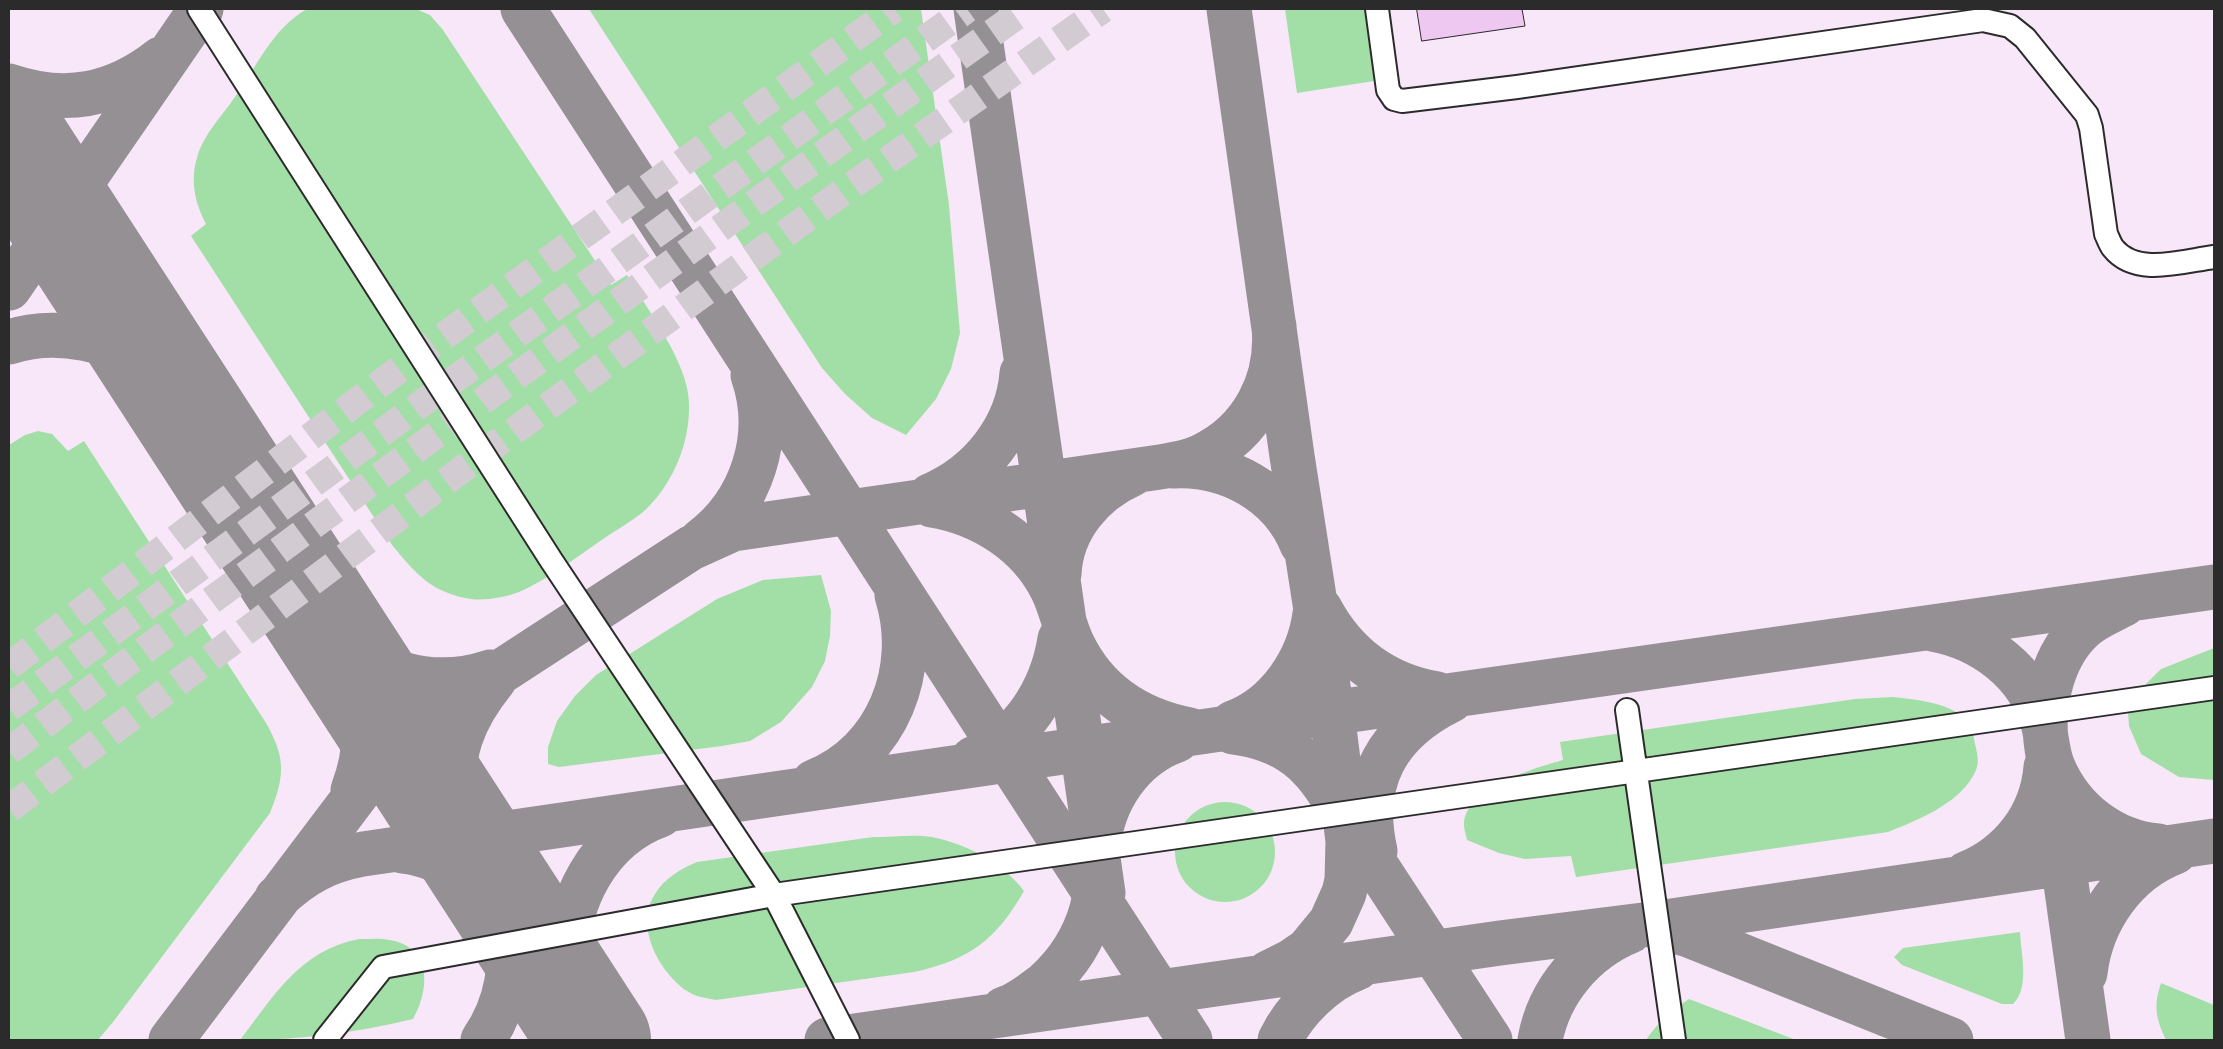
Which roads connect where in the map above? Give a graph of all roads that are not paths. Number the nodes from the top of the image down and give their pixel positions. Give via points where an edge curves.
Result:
1 (199, 9) edge
2 (1377, 9) edge
3 (2214, 256) edge
4 (2214, 688) edge
5 (1627, 710) dead end
6 (1635, 770) junction
7 (774, 894) junction
8 (325, 1040) edge
9 (848, 1040) edge
10 (1674, 1040) edge

1 - 7 lane via 551,560
2 - 3 lane via 1388,90 1394,99 1402,101 1983,20 2010,26 2025,38 2087,115 2106,234 2113,248 2141,265
4 - 6 lane
5 - 6 lane
6 - 7 lane
6 - 10 lane
7 - 8 lane via 383,967
7 - 9 lane

